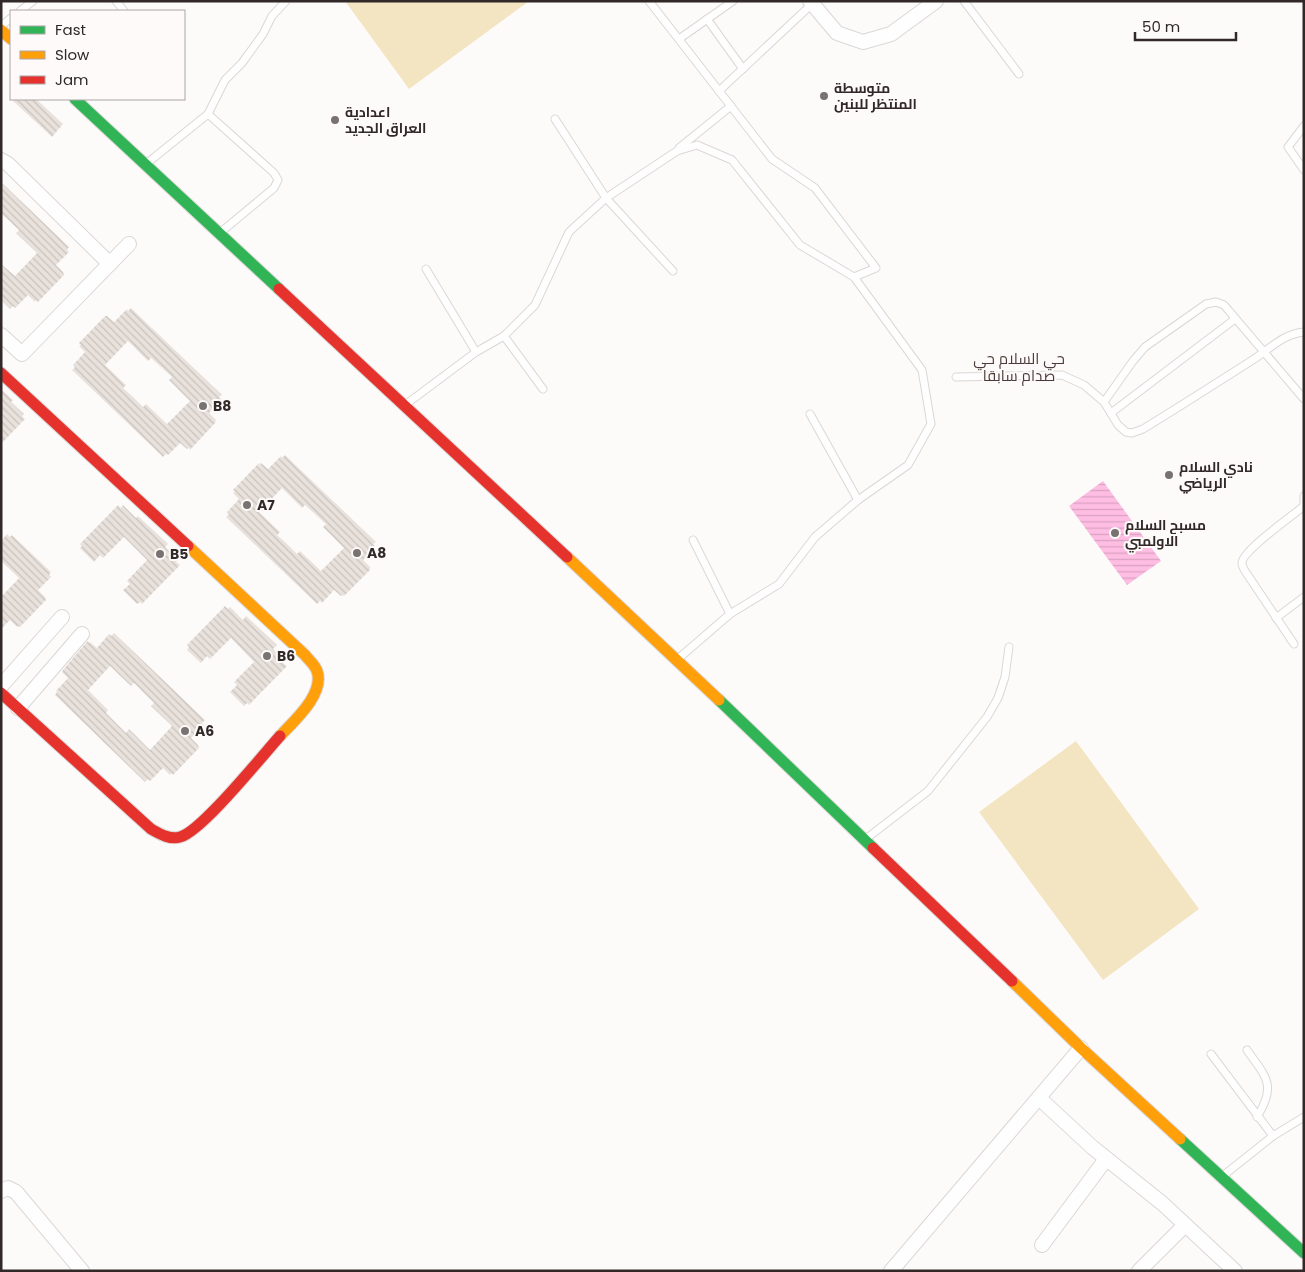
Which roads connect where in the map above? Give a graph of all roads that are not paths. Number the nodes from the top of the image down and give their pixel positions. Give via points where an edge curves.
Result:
1 (33, 1) edge
2 (286, 1) edge
3 (649, 1) edge
4 (733, 1) edge
5 (936, 1) edge
6 (964, 1) edge
7 (811, 3) edge
8 (21, 10) edge
9 (10, 19) edge
10 (707, 19) junction
11 (1, 28) edge
12 (10, 38) edge
13 (678, 39) junction
14 (743, 69) junction
15 (1018, 74) dead end
16 (719, 91) junction
17 (76, 100) edge
18 (731, 106) junction
19 (208, 114) junction
20 (555, 120) dead end
21 (1304, 126) edge
22 (670, 155) junction
23 (1, 160) edge
24 (146, 165) junction
25 (1304, 170) edge
26 (606, 198) junction
27 (220, 233) junction
28 (129, 244) dead end
29 (110, 264) junction
30 (426, 269) dead end
31 (673, 271) dead end
32 (854, 278) junction
33 (1236, 319) junction
34 (1304, 332) edge
35 (1, 335) edge
36 (504, 336) junction
37 (476, 352) junction
38 (1264, 353) junction
39 (1, 373) edge
40 (956, 377) dead end
41 (543, 389) dead end
42 (1303, 397) edge
43 (1104, 402) junction
44 (405, 405) junction
45 (1111, 412) junction
46 (810, 414) dead end
47 (1304, 496) edge
48 (858, 500) junction
49 (1304, 506) edge
50 (693, 540) dead end
51 (1304, 598) edge
52 (730, 614) junction
53 (62, 616) dead end
54 (1276, 618) junction
55 (82, 634) dead end
56 (1294, 644) dead end
57 (1009, 647) dead end
58 (678, 660) junction
59 (1, 686) edge
60 (1, 693) edge
61 (18, 708) junction
62 (864, 839) junction
63 (1082, 1048) junction
64 (1247, 1050) dead end
65 (1211, 1054) dead end
66 (1039, 1098) junction
67 (1257, 1117) junction
68 (1304, 1117) edge
69 (1273, 1136) junction
70 (1106, 1159) junction
71 (1222, 1177) junction
72 (1, 1191) edge
73 (1185, 1225) junction
74 (1042, 1244) dead end
75 (1304, 1253) edge
76 (82, 1271) edge
77 (891, 1271) edge
78 (1139, 1271) edge
79 (1235, 1271) edge

1 - 8 lane
2 - 19 lane via 272,16 242,63 224,80
3 - 13 lane
4 - 10 lane
5 - 7 street via 891,34 863,42 837,33
6 - 15 lane
7 - 14 lane
9 - 11 lane
10 - 13 lane
10 - 14 lane
11 - 12 street
13 - 16 lane
14 - 16 lane
16 - 18 lane
17 - 24 street
18 - 22 lane
18 - 32 lane via 772,159 814,188 876,268
19 - 24 lane
19 - 27 lane via 278,180 274,188
20 - 26 lane
21 - 25 lane via 1288,147
22 - 26 lane
22 - 32 lane via 697,145 732,160 800,245
23 - 29 street
24 - 27 street
26 - 31 lane
26 - 36 lane via 569,232 535,305
27 - 44 street
28 - 29 street
29 - 35 street via 22,354
30 - 37 lane
32 - 48 lane via 922,370 931,424 908,465
33 - 38 lane
33 - 43 lane via 1224,305 1216,302 1206,304 1145,347
33 - 45 lane
34 - 38 lane via 1282,338
36 - 37 lane
36 - 41 lane
37 - 44 lane
38 - 42 lane
38 - 45 lane via 1143,429 1126,432
39 - 61 street via 304,655 317,670 318,682 314,697 302,712 200,825 177,840 151,829
40 - 43 lane via 1062,375 1084,385
43 - 45 lane
44 - 58 street
46 - 48 lane
47 - 49 lane
48 - 52 lane via 815,537 779,584
49 - 54 lane via 1252,548 1242,564
50 - 52 lane
51 - 54 lane
52 - 58 lane
53 - 59 street
54 - 56 lane
55 - 61 street
57 - 62 lane via 1005,677 987,717 928,792
58 - 62 street
60 - 61 street
62 - 63 street
63 - 66 street
63 - 71 street
64 - 67 lane via 1268,1079 1268,1095
65 - 67 lane
66 - 70 street
66 - 77 street
67 - 69 lane
68 - 69 lane
69 - 71 lane
70 - 73 street
70 - 74 street
71 - 75 street
72 - 76 street via 8,1188 16,1192
73 - 78 street
73 - 79 street

